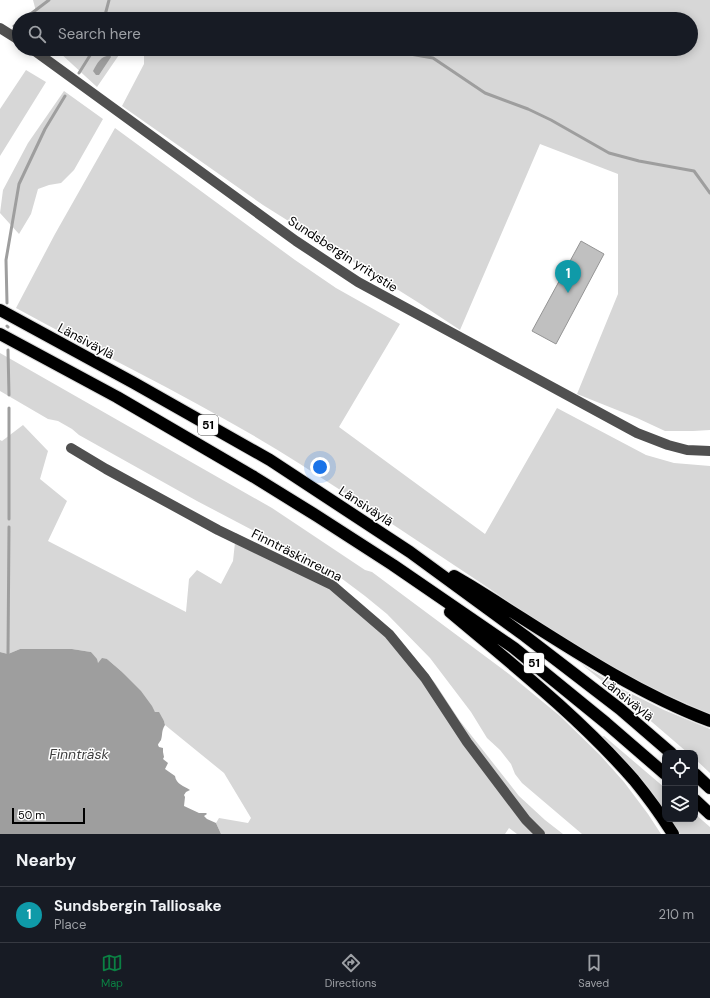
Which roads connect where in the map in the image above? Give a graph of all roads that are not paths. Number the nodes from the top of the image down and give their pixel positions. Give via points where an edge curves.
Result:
1 (0, 28) edge
2 (12, 36) edge
3 (42, 56) edge
4 (0, 310) edge
5 (0, 334) edge
6 (71, 448) dead end
7 (710, 450) edge
8 (410, 552) junction
9 (393, 565) junction
10 (710, 720) edge
11 (667, 750) edge
12 (662, 771) edge
13 (698, 777) edge
14 (710, 788) edge
15 (698, 803) edge
16 (710, 814) edge
17 (540, 834) edge
18 (673, 834) edge

1 - 2 street
3 - 7 street, Sundsbergin yritystie via 296,241 358,282 637,433 687,450
4 - 8 highway, Länsiväylä / 51 via 270,460
5 - 9 highway, 51 via 117,397 254,477
6 - 17 street, Finnträskinreuna via 218,530 332,585 389,634 425,678 467,742 526,820
8 - 10 highway via 471,586 609,673
8 - 11 highway, Länsiväylä / 51 via 620,709
9 - 12 highway, 51 via 514,648 606,722
9 - 18 highway via 582,725 634,780
13 - 14 highway
15 - 16 highway

